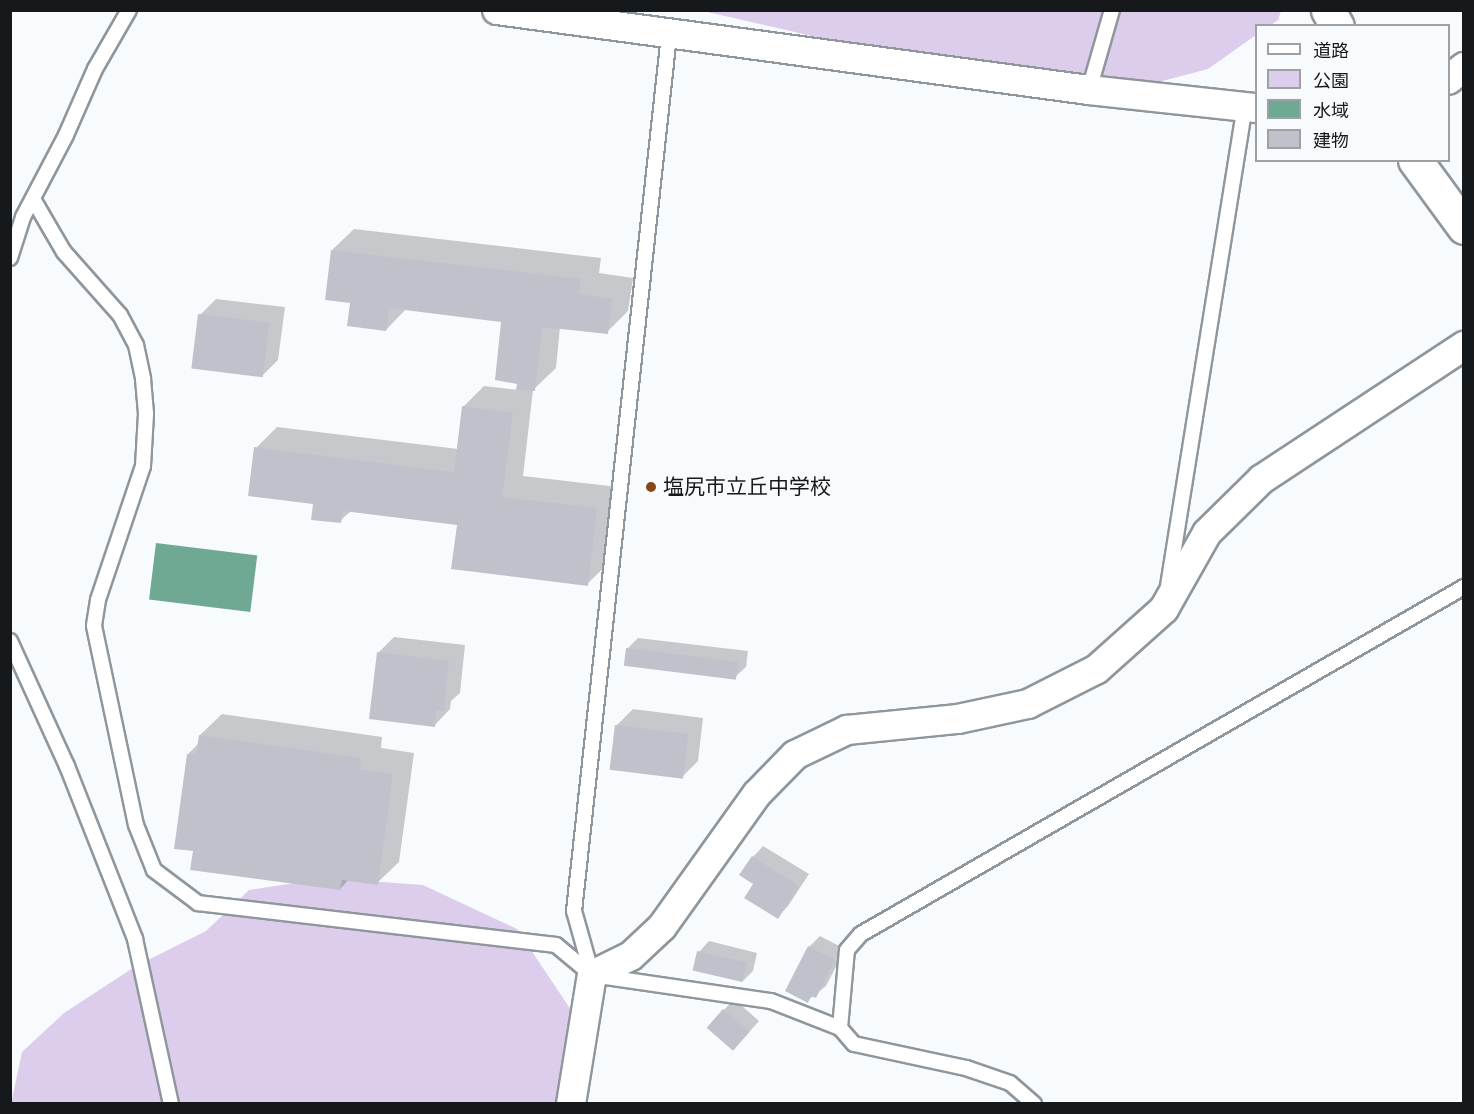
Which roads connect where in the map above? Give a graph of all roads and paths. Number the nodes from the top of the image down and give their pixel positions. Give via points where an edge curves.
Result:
1 (129, 10) edge
2 (497, 10) edge
3 (1112, 10) edge
4 (1328, 10) edge
5 (1336, 24) edge
6 (669, 34) junction
7 (1464, 67) edge
8 (1450, 79) edge
9 (1089, 90) junction
10 (1251, 107) edge
11 (1416, 162) edge
12 (33, 199) junction
13 (1464, 227) edge
14 (10, 258) edge
15 (1464, 346) edge
16 (1464, 587) edge
17 (1164, 609) junction
18 (10, 641) edge
19 (592, 975) junction
20 (840, 1028) junction
21 (171, 1104) edge
22 (571, 1104) edge
23 (1034, 1104) edge

1 - 12 lane via 95,69
2 - 6 street
3 - 9 lane
4 - 5 street
6 - 9 street
6 - 19 lane via 574,911
7 - 8 street
9 - 10 street
10 - 17 lane
11 - 13 street
12 - 14 lane
12 - 19 lane via 64,252 120,315 136,345 143,379 146,414 142,466 98,600 94,626 136,825 154,870 198,903 556,945
15 - 17 street via 1262,479 1207,533
16 - 20 lane via 861,934 847,950
17 - 19 street via 1097,669 1028,704 958,719 847,730 795,755 757,794 662,927 631,956
18 - 21 lane via 67,766 135,939
19 - 20 lane via 771,1001
19 - 22 street
20 - 23 lane via 854,1044 966,1068 1010,1083

